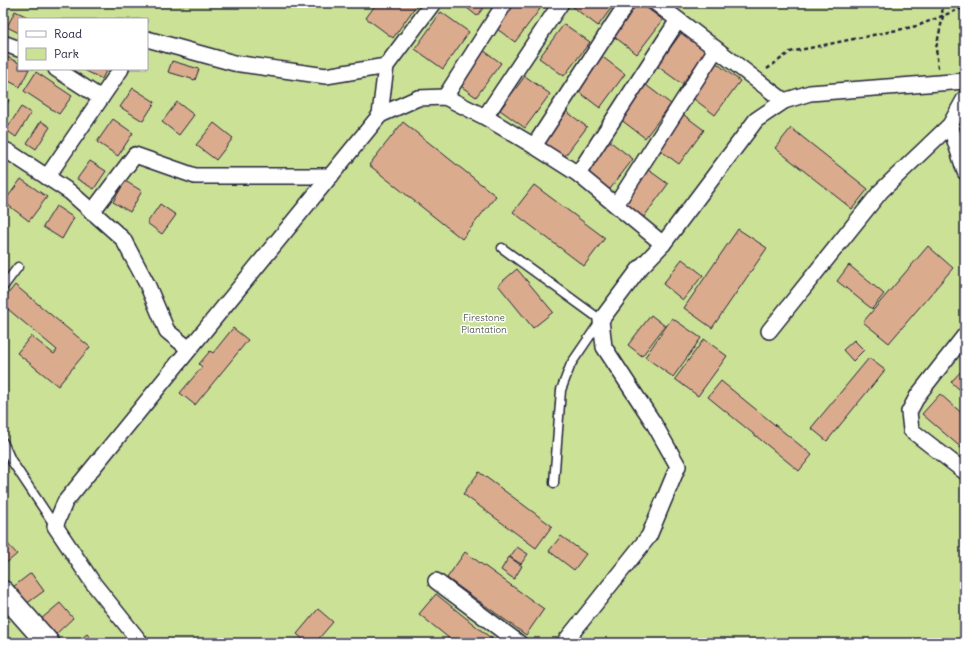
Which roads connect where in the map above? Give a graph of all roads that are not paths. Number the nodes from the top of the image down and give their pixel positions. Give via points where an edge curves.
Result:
1 (433, 3) edge
2 (505, 3) edge
3 (561, 3) edge
4 (627, 3) edge
5 (656, 3) edge
6 (678, 20) junction
7 (148, 39) edge
8 (3, 43) edge
9 (18, 49) edge
10 (716, 49) junction
11 (386, 66) junction
12 (58, 70) edge
13 (120, 70) edge
14 (965, 81) edge
15 (445, 96) junction
16 (101, 98) junction
17 (965, 98) edge
18 (784, 101) junction
19 (380, 115) junction
20 (485, 117) junction
21 (950, 125) junction
22 (534, 146) junction
23 (3, 149) edge
24 (965, 172) edge
25 (578, 174) junction
26 (331, 176) junction
27 (47, 177) junction
28 (616, 205) junction
29 (92, 212) junction
30 (663, 244) junction
31 (502, 248) dead end
32 (18, 267) dead end
33 (3, 288) edge
34 (601, 320) junction
35 (769, 331) dead end
36 (965, 335) edge
37 (189, 349) junction
38 (3, 442) edge
39 (965, 472) edge
40 (554, 483) dead end
41 (55, 526) junction
42 (436, 581) dead end
43 (3, 592) edge
44 (46, 642) edge
45 (141, 643) edge
46 (519, 643) edge
47 (564, 643) edge

1 - 11 street
2 - 15 street
3 - 20 street
4 - 22 street
5 - 6 street
6 - 10 street
6 - 25 street
7 - 11 street via 234,63 326,76
8 - 9 street
10 - 18 street
10 - 28 street
11 - 19 street
12 - 16 street
13 - 16 street
14 - 18 street via 810,93
15 - 19 street via 418,98
15 - 20 street
16 - 27 street
17 - 21 street
18 - 30 street via 756,120
19 - 26 street
20 - 22 street
21 - 24 street
21 - 35 street via 881,191
22 - 25 street
23 - 27 street
25 - 28 street
26 - 29 street via 195,176 135,155
26 - 37 street
27 - 29 street via 70,192
28 - 30 street
29 - 37 street via 123,239 147,284 167,331
30 - 34 street via 640,268
31 - 34 lane
32 - 33 lane
34 - 40 lane via 571,364 561,390
34 - 47 street via 604,347 653,422 678,466 649,536
36 - 39 street via 918,395 909,412 911,430
37 - 41 street via 65,502
38 - 41 lane via 11,460
41 - 45 street via 93,582
42 - 46 street
43 - 44 street

